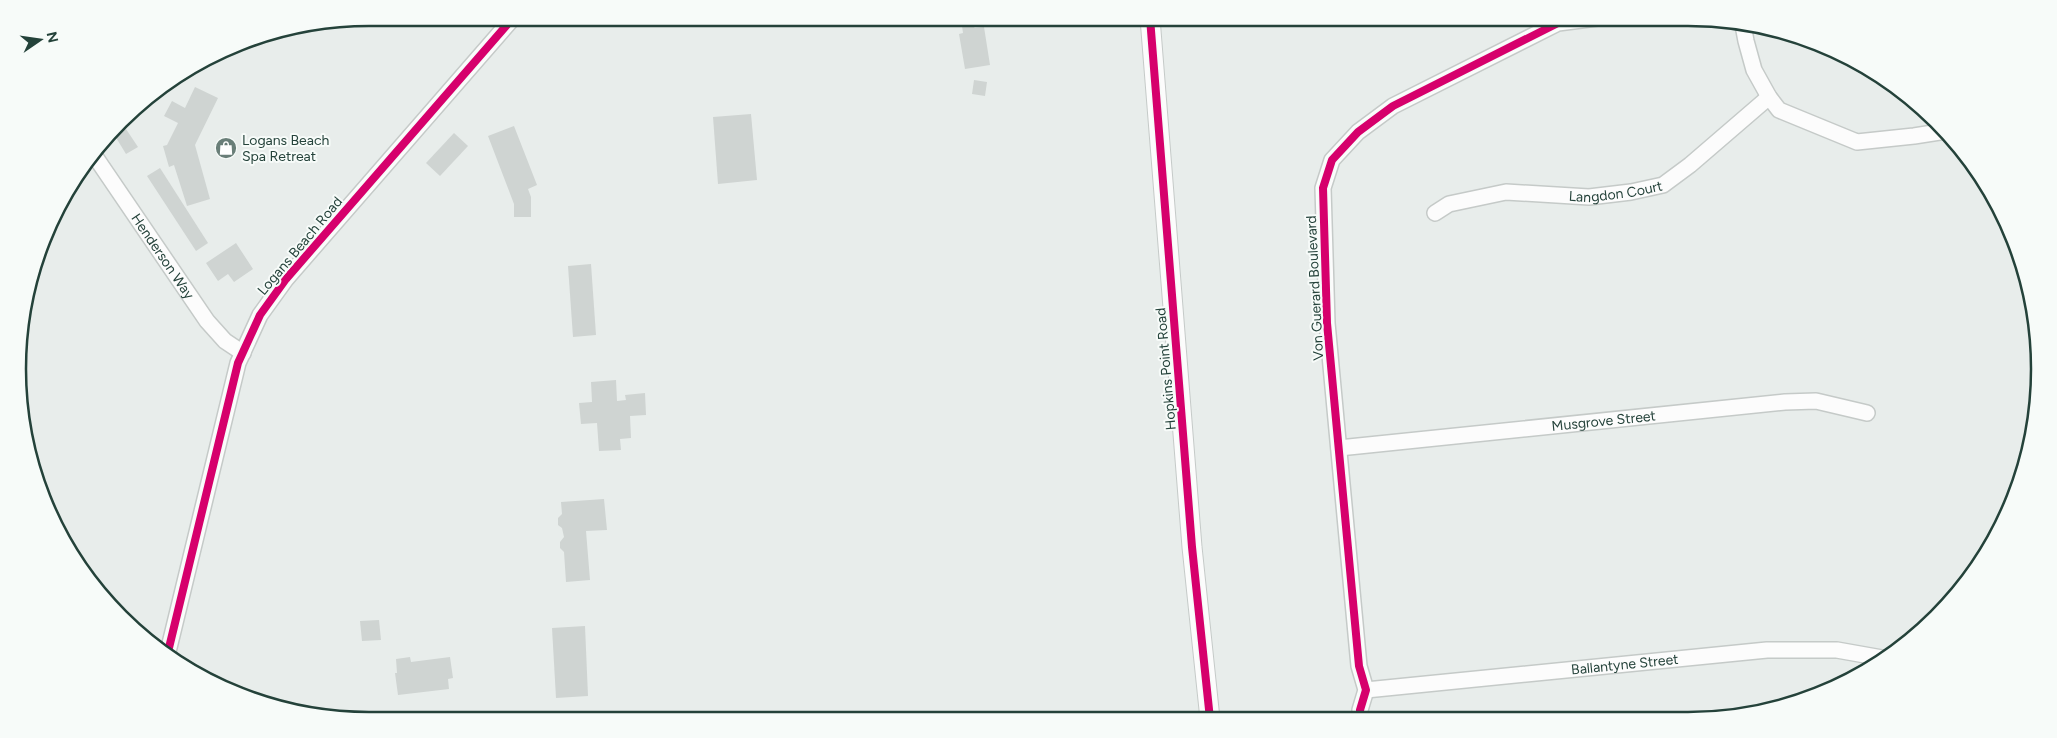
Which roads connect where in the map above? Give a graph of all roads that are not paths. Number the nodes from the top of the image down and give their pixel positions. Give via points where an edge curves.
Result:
1 (506, 26) edge
2 (1151, 26) edge
3 (1550, 26) edge
4 (1744, 31) edge
5 (1769, 97) junction
6 (1936, 133) edge
7 (97, 160) edge
8 (1435, 213) dead end
9 (243, 353) junction
10 (1867, 413) dead end
11 (1339, 448) junction
12 (169, 647) edge
13 (1874, 657) edge
14 (1366, 690) junction
15 (1209, 712) edge
16 (1360, 712) edge

1 - 9 street, Logans Beach Road via 286,279 260,315
2 - 15 street, Hopkins Point Road
3 - 11 street, Von Guerard Boulevard via 1393,106 1358,132 1332,160 1323,188 1323,233 1327,323
4 - 5 street via 1754,70
5 - 6 street via 1779,110 1858,142
5 - 8 street, Langdon Court via 1663,185 1589,197 1506,192 1449,204
7 - 9 street, Henderson Way via 207,321 225,341
9 - 12 street, Logans Beach Road
10 - 11 street, Musgrove Street via 1816,401 1785,402
11 - 14 street, Von Guerard Boulevard via 1359,666
13 - 14 street, Ballantyne Street via 1837,650 1767,650
14 - 16 street, Von Guerard Boulevard

